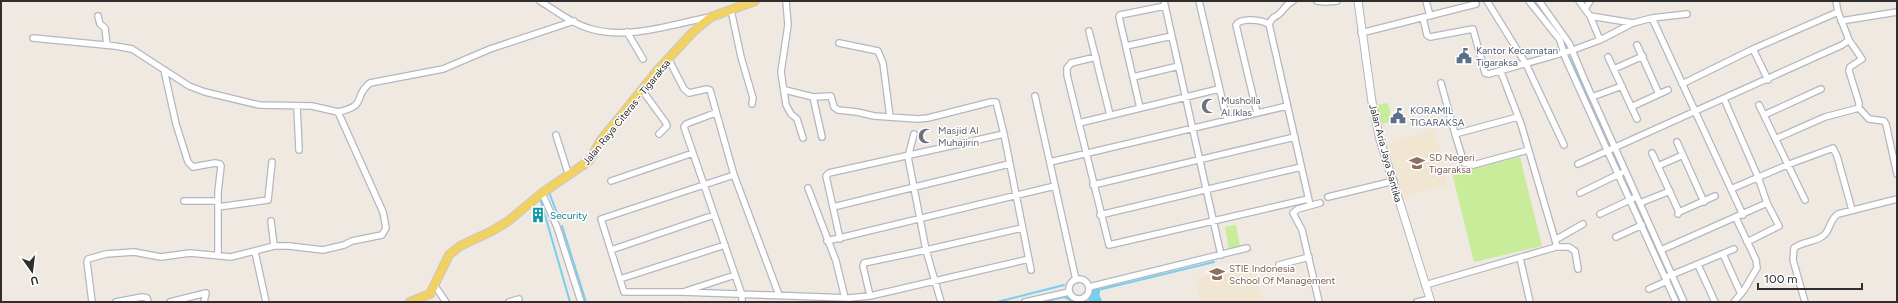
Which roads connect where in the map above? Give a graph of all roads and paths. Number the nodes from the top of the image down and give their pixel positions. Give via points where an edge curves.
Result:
1 (540, 1) edge
2 (755, 1) edge
3 (786, 1) edge
4 (1199, 1) edge
5 (1293, 1) edge
6 (1317, 1) edge
7 (1338, 1) edge
8 (1358, 1) edge
9 (1426, 1) edge
10 (1487, 1) edge
11 (1529, 1) edge
12 (1539, 1) edge
13 (1579, 1) edge
14 (1590, 1) edge
15 (1836, 1) edge
16 (1165, 3) edge
17 (1476, 4) dead end
18 (1585, 9) junction
19 (731, 10) junction
20 (1547, 11) junction
21 (1838, 12) junction
22 (1897, 12) edge
23 (1686, 14) dead end
24 (98, 16) dead end
25 (1430, 16) junction
26 (1540, 16) junction
27 (1590, 16) junction
28 (711, 17) junction
29 (1423, 18) junction
30 (1652, 18) junction
31 (574, 21) junction
32 (1842, 21) junction
33 (1633, 23) junction
34 (1269, 24) junction
35 (1089, 30) dead end
36 (627, 32) junction
37 (1361, 33) junction
38 (1172, 36) junction
39 (33, 38) dead end
40 (1600, 40) junction
41 (1849, 40) junction
42 (840, 43) dead end
43 (1638, 44) dead end
44 (107, 45) junction
45 (1126, 46) junction
46 (1753, 49) junction
47 (1573, 50) junction
48 (1564, 52) junction
49 (1643, 56) junction
50 (1096, 57) junction
51 (1608, 57) dead end
52 (643, 59) dead end
53 (668, 60) junction
54 (1526, 64) junction
55 (1179, 66) junction
56 (1614, 69) junction
57 (164, 70) junction
58 (1501, 72) junction
59 (1133, 77) junction
60 (1768, 80) junction
61 (1441, 83) dead end
62 (1682, 84) junction
63 (1622, 86) junction
64 (1219, 89) junction
65 (1821, 89) dead end
66 (642, 90) junction
67 (785, 90) junction
68 (1668, 90) dead end
69 (1659, 94) junction
70 (1035, 96) dead end
71 (813, 97) junction
72 (1186, 97) junction
73 (1592, 97) junction
74 (1724, 99) junction
75 (752, 104) dead end
76 (1759, 104) dead end
77 (297, 106) junction
78 (1287, 106) junction
79 (1631, 107) junction
80 (1140, 108) junction
81 (1859, 108) junction
82 (338, 112) junction
83 (1695, 112) junction
84 (715, 113) junction
85 (1257, 113) junction
86 (1110, 115) junction
87 (1764, 115) junction
88 (890, 116) junction
89 (1518, 117) junction
90 (1637, 119) dead end
91 (1227, 120) junction
92 (1079, 122) junction
93 (1193, 128) junction
94 (659, 134) dead end
95 (914, 134) dead end
96 (1004, 134) junction
97 (1455, 134) junction
98 (556, 135) dead end
99 (822, 137) dead end
100 (1294, 137) junction
101 (803, 138) dead end
102 (1775, 139) junction
103 (1677, 142) dead end
104 (1564, 145) dead end
105 (1611, 148) junction
106 (299, 150) dead end
107 (1528, 150) junction
108 (693, 153) junction
109 (1086, 153) junction
110 (1652, 153) dead end
111 (1683, 155) junction
112 (908, 157) junction
113 (1200, 160) junction
114 (272, 162) dead end
115 (1050, 162) junction
116 (1009, 164) junction
117 (1578, 164) dead end
118 (1787, 165) junction
119 (1658, 166) junction
120 (1301, 167) junction
121 (1625, 171) junction
122 (568, 173) junction
123 (1619, 174) junction
124 (1897, 174) edge
125 (734, 175) junction
126 (1758, 177) junction
127 (611, 181) dead end
128 (1394, 181) junction
129 (705, 185) junction
130 (1094, 185) junction
131 (1055, 186) junction
132 (914, 187) junction
133 (808, 188) dead end
134 (1206, 189) junction
135 (1731, 189) junction
136 (1670, 191) junction
137 (542, 193) junction
138 (1580, 193) dead end
139 (1016, 196) junction
140 (1636, 196) junction
141 (1715, 196) dead end
142 (1328, 197) dead end
143 (1897, 198) edge
144 (1308, 199) junction
145 (1631, 199) junction
146 (1805, 200) dead end
147 (184, 201) dead end
148 (1704, 202) junction
149 (1320, 203) dead end
150 (1640, 203) junction
151 (1768, 203) junction
152 (218, 204) junction
153 (1310, 205) junction
154 (833, 207) junction
155 (1852, 210) junction
156 (1100, 214) junction
157 (1600, 214) dead end
158 (714, 215) junction
159 (1743, 215) junction
160 (1736, 218) junction
161 (920, 219) junction
162 (271, 221) dead end
163 (1214, 221) junction
164 (1583, 224) dead end
165 (1642, 225) junction
166 (1022, 228) junction
167 (1616, 237) dead end
168 (840, 239) junction
169 (1555, 240) junction
170 (827, 241) junction
171 (1747, 242) junction
172 (725, 244) junction
173 (274, 246) junction
174 (1556, 247) junction
175 (1247, 248) dead end
176 (1734, 249) dead end
177 (611, 250) junction
178 (926, 250) junction
179 (1661, 250) junction
180 (255, 252) junction
181 (1723, 254) junction
182 (218, 255) junction
183 (1221, 255) junction
184 (1308, 257) junction
185 (1520, 258) junction
186 (1029, 259) junction
187 (1279, 265) dead end
188 (1698, 265) junction
189 (1578, 269) dead end
190 (1031, 270) dead end
191 (735, 275) junction
192 (1672, 275) junction
193 (620, 279) junction
194 (1666, 279) junction
195 (1076, 280) junction
196 (935, 281) junction
197 (1425, 285) junction
198 (435, 286) junction
199 (1089, 286) junction
200 (1649, 289) dead end
201 (682, 292) junction
202 (1069, 292) junction
203 (1741, 294) junction
204 (742, 295) junction
205 (779, 295) junction
206 (870, 296) junction
207 (519, 299) dead end
208 (848, 300) edge
209 (1086, 300) edge
210 (1430, 300) edge
211 (1682, 301) edge
212 (92, 302) edge
213 (116, 302) edge
214 (148, 302) edge
215 (170, 302) edge
216 (204, 302) edge
217 (266, 302) edge
218 (410, 302) edge
219 (446, 302) edge
220 (509, 302) edge
221 (581, 302) edge
222 (742, 302) edge
223 (941, 302) edge
224 (1025, 302) edge
225 (1318, 302) edge
226 (1417, 302) edge
227 (1530, 302) edge
228 (1676, 302) edge
229 (1715, 302) edge
230 (1734, 302) edge
231 (1805, 302) edge

1 - 31 street
2 - 19 main road, Jalan Raya Citeras - Tigaraksa
3 - 67 street via 788,25 781,72
4 - 64 street
5 - 34 street via 1287,4 1280,14 1272,17
6 - 7 street
8 - 37 street, Jalan Aria Jaya Santika
9 - 25 street
10 - 54 street
11 - 26 street
12 - 20 street
13 - 18 street
14 - 18 street
15 - 21 street
16 - 38 street
16 - 45 street via 1119,16
17 - 25 street
18 - 27 street
19 - 28 main road, Jalan Raya Citeras - Tigaraksa
19 - 75 street via 753,98
20 - 26 street
20 - 47 street
21 - 32 street
21 - 46 street
22 - 32 street
23 - 30 street
24 - 44 street via 104,28
25 - 29 street
26 - 48 street via 1560,40
27 - 33 street
27 - 40 street
28 - 36 street
28 - 53 main road, Jalan Raya Citeras - Tigaraksa via 682,43
29 - 37 street
29 - 58 street via 1427,35 1430,37 1472,29 1485,73
30 - 33 street
30 - 62 street
31 - 36 street via 603,32
31 - 82 street via 490,49 443,69 370,83 363,89 357,105
32 - 41 street
33 - 40 street
34 - 78 street
34 - 85 street via 1260,21 1238,21 1236,25
35 - 50 street
36 - 52 street
37 - 128 street, Jalan Aria Jaya Santika via 1373,110
38 - 45 street
38 - 55 street
39 - 44 street
40 - 47 street
41 - 60 street
41 - 81 street via 1862,58 1861,62 1850,67 1849,71
42 - 88 street via 878,51 883,63
43 - 49 street
44 - 57 street via 132,49
45 - 59 street
46 - 60 street
46 - 62 street
47 - 48 street
47 - 73 street
48 - 54 street
48 - 105 street
49 - 56 street
49 - 69 street
50 - 86 street
50 - 92 street via 1071,63 1068,68 1067,75
51 - 56 street
53 - 66 main road, Jalan Raya Citeras - Tigaraksa
53 - 84 street via 684,89 689,93 709,89
54 - 58 street
54 - 104 street
55 - 59 street
55 - 72 street
56 - 63 street
57 - 77 street via 189,86 205,92 259,106
57 - 152 street via 176,124 188,162 193,167 220,164
58 - 89 street
59 - 80 street
60 - 74 street
61 - 97 street
62 - 83 street
63 - 73 street
63 - 79 street
64 - 72 street
64 - 91 street
65 - 87 street
66 - 94 street via 666,123 667,126
66 - 122 main road, Jalan Raya Citeras - Tigaraksa via 601,140 589,160
67 - 71 street
67 - 101 street via 788,110 797,119
68 - 69 street
69 - 79 street
70 - 115 street
71 - 88 street via 831,96 834,107 838,110
71 - 99 street
72 - 80 street
72 - 93 street
73 - 105 street
74 - 83 street
74 - 126 street
76 - 87 street
77 - 82 street via 312,106
77 - 106 street
78 - 85 street
78 - 100 street
79 - 90 street
80 - 86 street
81 - 102 street via 1825,117
81 - 124 street via 1869,119 1884,121 1886,124
82 - 173 street via 383,212 385,232 382,235 323,250
83 - 105 street
83 - 135 street
84 - 108 street via 684,127
84 - 125 street
85 - 91 street
86 - 92 street
87 - 102 street
88 - 96 street via 923,119 996,102
89 - 97 street
89 - 107 street
91 - 93 street
92 - 109 street
93 - 109 street
93 - 113 street
95 - 112 street
96 - 112 street
96 - 116 street
97 - 107 street via 1461,159 1467,165
98 - 122 street
100 - 113 street
100 - 120 street
102 - 118 street
103 - 111 street
105 - 117 street
105 - 121 street
105 - 123 street
107 - 169 street
108 - 127 street
108 - 129 street
109 - 115 street
109 - 130 street
110 - 119 street
111 - 119 street
111 - 148 street
112 - 132 street
112 - 154 street via 829,173 826,176
113 - 130 street
113 - 134 street
114 - 152 street via 268,200
115 - 131 street
116 - 132 street
116 - 139 street
118 - 126 street
118 - 146 street
118 - 155 street via 1832,148 1837,156
119 - 136 street
120 - 134 street
120 - 144 street
121 - 123 street
121 - 140 street
122 - 137 main road, Jalan Raya Citeras - Tigaraksa
123 - 138 street
123 - 145 street
125 - 129 street
125 - 205 street
126 - 135 street
126 - 151 street
128 - 142 street
128 - 197 street, Jalan Aria Jaya Santika
129 - 158 street
129 - 177 street via 602,219
130 - 156 street
131 - 139 street
131 - 195 street
132 - 154 street
132 - 161 street
133 - 170 street
134 - 156 street
134 - 163 street
135 - 159 street
136 - 148 street via 1679,213
136 - 150 street
137 - 198 main road, Jalan Raya Citeras - Tigaraksa via 507,222 460,246 449,255
137 - 221 street via 557,227
139 - 161 street
139 - 166 street
140 - 145 street
140 - 150 street
141 - 148 street
143 - 155 street
144 - 153 street
144 - 163 street
145 - 157 street
145 - 165 street
147 - 152 street
149 - 153 street
150 - 179 street
151 - 159 street
151 - 171 street via 1779,227
152 - 182 street
153 - 184 street via 1294,213 1302,230
154 - 168 street
155 - 231 street via 1833,217 1823,236 1794,248 1793,260
156 - 163 street via 1109,245
158 - 172 street
158 - 177 street
159 - 160 street
160 - 171 street
160 - 179 street
161 - 168 street
161 - 178 street
162 - 173 street
163 - 183 street
164 - 169 street
165 - 167 street
165 - 194 street
166 - 178 street
166 - 186 street
168 - 170 street
169 - 174 street
170 - 208 street
171 - 203 street via 1757,268
172 - 191 street
172 - 193 street
173 - 180 street
174 - 185 street
174 - 189 street via 1568,247 1574,251
175 - 183 street
176 - 181 street
177 - 193 street
178 - 196 street
178 - 206 street via 864,262
179 - 192 street
180 - 182 street via 231,257
180 - 217 street
181 - 188 street
181 - 203 street
182 - 212 street via 190,253 161,257 134,252 88,259
183 - 199 street
184 - 187 street
184 - 225 street
185 - 197 street
185 - 227 street
186 - 190 street
186 - 196 street
188 - 192 street
188 - 229 street
191 - 201 street
191 - 204 street
192 - 194 street
192 - 211 street
193 - 201 street via 624,292
194 - 200 street
194 - 228 street
195 - 199 street via 1084,280
195 - 202 street via 1069,286
196 - 206 street
196 - 223 street
197 - 210 street, Jalan Aria Jaya Santika
198 - 218 main road, Jalan Raya Citeras - Tigaraksa via 430,294
198 - 219 street
199 - 209 street
201 - 204 street
202 - 209 street via 1077,300
202 - 224 street
203 - 230 street
204 - 205 street
204 - 222 street
205 - 208 street
206 - 208 street
207 - 220 street
210 - 226 street
213 - 214 street via 142,297 147,298
215 - 216 street via 206,293

